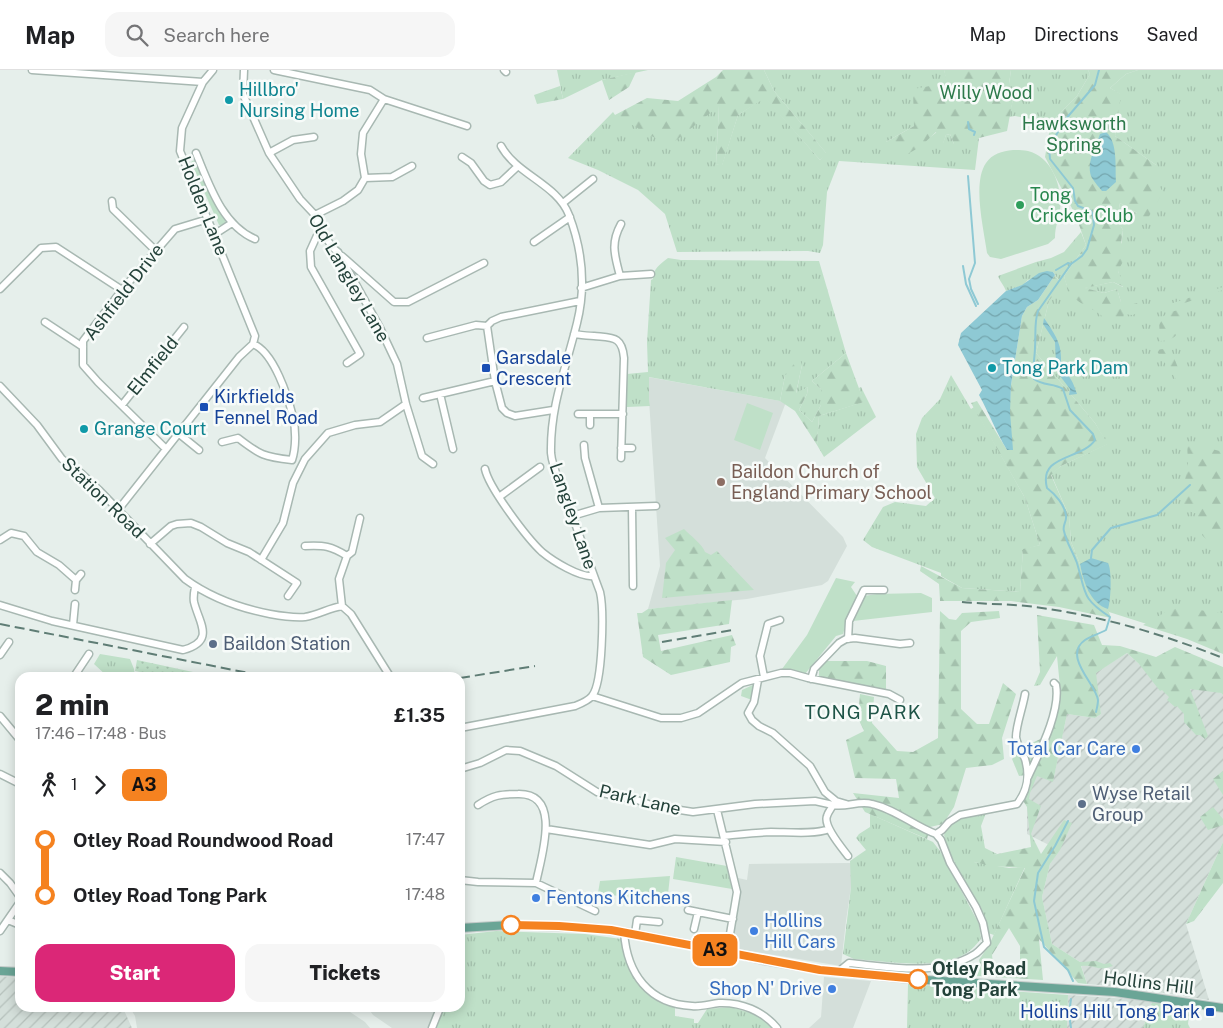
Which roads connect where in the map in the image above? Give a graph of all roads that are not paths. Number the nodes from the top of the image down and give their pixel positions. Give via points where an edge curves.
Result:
1 (32, 70) edge
2 (213, 70) edge
3 (244, 70) edge
4 (274, 70) edge
5 (203, 82) junction
6 (384, 99) junction
7 (467, 126) dead end
8 (314, 136) dead end
9 (501, 146) dead end
10 (269, 153) junction
11 (196, 154) dead end
12 (465, 161) dead end
13 (412, 166) dead end
14 (518, 166) junction
15 (365, 178) junction
16 (593, 179) dead end
17 (112, 201) dead end
18 (562, 203) junction
19 (315, 215) junction
20 (570, 218) junction
21 (208, 219) junction
22 (232, 223) junction
23 (621, 224) dead end
24 (320, 230) junction
25 (215, 234) junction
26 (255, 239) dead end
27 (534, 242) dead end
28 (156, 251) junction
29 (338, 252) junction
30 (484, 263) dead end
31 (651, 274) dead end
32 (620, 276) junction
33 (581, 288) junction
34 (0, 290) edge
35 (122, 290) junction
36 (580, 301) junction
37 (45, 322) dead end
38 (488, 326) junction
39 (184, 327) dead end
40 (574, 334) junction
41 (427, 338) dead end
42 (253, 344) junction
43 (83, 348) junction
44 (347, 363) dead end
45 (495, 381) junction
46 (0, 386) edge
47 (440, 394) junction
48 (423, 398) dead end
49 (406, 404) junction
50 (122, 405) junction
51 (553, 410) junction
52 (578, 414) dead end
53 (590, 414) junction
54 (623, 414) junction
55 (590, 425) dead end
56 (178, 433) junction
57 (222, 442) dead end
58 (584, 445) dead end
59 (622, 448) junction
60 (632, 448) dead end
61 (166, 449) junction
62 (453, 449) dead end
63 (199, 450) dead end
64 (621, 458) dead end
65 (433, 464) dead end
66 (540, 467) dead end
67 (486, 469) dead end
68 (499, 497) junction
69 (656, 506) dead end
70 (632, 507) junction
71 (599, 508) junction
72 (118, 510) junction
73 (572, 516) junction
74 (360, 518) dead end
75 (0, 540) edge
76 (150, 544) junction
77 (305, 546) dead end
78 (347, 556) junction
79 (261, 560) junction
80 (81, 574) dead end
81 (594, 576) junction
82 (76, 580) junction
83 (633, 586) dead end
84 (196, 587) junction
85 (74, 590) dead end
86 (884, 590) dead end
87 (288, 596) dead end
88 (75, 604) dead end
89 (0, 605) edge
90 (342, 606) junction
91 (780, 620) dead end
92 (72, 625) junction
93 (848, 638) junction
94 (9, 642) dead end
95 (910, 643) dead end
96 (89, 654) dead end
97 (0, 655) edge
98 (77, 672) edge
99 (387, 672) edge
100 (761, 678) junction
101 (811, 679) junction
102 (1054, 683) dead end
103 (1025, 694) dead end
104 (592, 696) junction
105 (900, 700) dead end
106 (0, 716) edge
107 (465, 727) edge
108 (15, 734) edge
109 (465, 768) edge
110 (0, 774) edge
111 (1028, 778) junction
112 (15, 782) edge
113 (847, 804) junction
114 (478, 805) dead end
115 (833, 805) junction
116 (718, 810) junction
117 (546, 829) junction
118 (829, 829) junction
119 (940, 835) junction
120 (725, 839) junction
121 (848, 856) dead end
122 (0, 873) edge
123 (465, 881) edge
124 (536, 883) junction
125 (15, 890) edge
126 (15, 910) edge
127 (688, 910) dead end
128 (595, 911) dead end
129 (698, 912) junction
130 (733, 919) junction
131 (8, 920) junction
132 (659, 922) dead end
133 (15, 923) edge
134 (465, 928) edge
135 (694, 929) dead end
136 (0, 931) edge
137 (624, 932) junction
138 (634, 934) junction
139 (727, 952) junction
140 (0, 971) edge
141 (15, 972) edge
142 (838, 972) junction
143 (1223, 1008) edge
144 (438, 1012) edge
145 (432, 1028) edge
146 (777, 1028) edge

1 - 5 street
2 - 5 street, Holden Lane
3 - 10 street, Old Langley Lane via 243,94
4 - 6 street via 364,88
5 - 21 street, Holden Lane via 182,128 180,151
6 - 7 street
6 - 15 street via 363,133 361,154
8 - 10 street via 293,140
9 - 14 street, Langley Lane
10 - 19 street, Old Langley Lane via 300,199
11 - 22 street via 213,194
12 - 14 street via 485,186 501,182
13 - 15 street via 392,177
14 - 18 street, Langley Lane
15 - 19 street via 358,190
16 - 18 street
17 - 28 street via 114,209
18 - 20 street, Langley Lane
19 - 24 street, Old Langley Lane
20 - 27 street
20 - 33 street, Langley Lane via 581,258
21 - 25 street, Holden Lane
21 - 28 street, Ashfield Drive via 175,229
22 - 25 street
22 - 26 street
23 - 32 street via 615,234 614,252
24 - 29 street, Old Langley Lane
24 - 44 street via 310,251 311,268 360,354
25 - 42 street, Holden Lane via 255,336
28 - 35 street, Ashfield Drive
29 - 30 street via 394,302 408,302
29 - 49 street, Old Langley Lane via 397,364
31 - 32 street
32 - 33 street
33 - 36 street, Langley Lane
34 - 35 street via 41,248 56,247
35 - 43 street, Ashfield Drive via 83,341
36 - 38 street via 501,317
36 - 40 street, Langley Lane
37 - 43 street
38 - 41 street
38 - 45 street
39 - 50 street, Elmfield
40 - 51 street, Langley Lane
40 - 54 street via 612,337 623,346
42 - 56 street
42 - 57 street via 269,358 283,384 293,419 292,460 258,454 238,438
43 - 50 street, Ashfield Drive via 83,365
45 - 47 street
45 - 51 street via 502,408 507,413 514,416
46 - 72 street, Station Road via 37,425 62,459
47 - 48 street
47 - 62 street
49 - 65 street, Old Langley Lane via 422,456
49 - 79 street via 380,422 328,433 305,459 293,484 283,523
50 - 61 street, Ashfield Drive
51 - 73 street, Langley Lane via 551,454
52 - 53 street
53 - 54 street
53 - 55 street
54 - 59 street
56 - 61 street
56 - 63 street
58 - 71 street
59 - 60 street
59 - 64 street
61 - 72 street
66 - 68 street
67 - 68 street
68 - 81 street via 542,552 587,577
69 - 70 street
70 - 71 street
70 - 83 street
71 - 73 street
72 - 76 street, Station Road
73 - 81 street, Langley Lane
74 - 78 street via 352,552
75 - 82 street via 11,533 24,536 37,552
76 - 79 street via 171,526 191,523
76 - 84 street, Station Road
77 - 78 street via 325,545
78 - 90 street via 339,579
79 - 87 street via 297,583
80 - 82 street
81 - 104 street, Langley Lane via 602,604 599,676
82 - 85 street
84 - 90 street, Station Road via 248,610 298,617
84 - 92 street via 194,602 203,631 201,640 192,648 184,650
86 - 93 street via 864,590 849,621
88 - 92 street
89 - 92 street
90 - 99 street via 351,614
91 - 100 street via 768,624 761,646
93 - 95 street
93 - 101 street via 814,669
94 - 97 street
96 - 98 street
100 - 101 street via 790,673
100 - 104 street via 742,683 698,713 681,718 661,718
100 - 113 street via 748,713 752,720 773,733 810,766 825,792 836,801
101 - 105 street via 889,694
102 - 111 street via 1058,691 1050,727
103 - 111 street via 1016,737
104 - 107 street via 575,706
106 - 108 street
109 - 116 street, Park Lane via 506,750 520,751 556,766 597,792 693,812
110 - 112 street
111 - 119 street via 1025,794 1018,804 960,815 949,822
113 - 115 street, Park Lane
113 - 119 street, Park Lane via 872,804
114 - 117 street via 495,795 528,794 538,800 545,812
115 - 116 street, Park Lane via 815,801 755,804
115 - 118 street via 826,820
116 - 120 street
117 - 120 street via 650,845 675,839
117 - 124 street
118 - 120 street via 768,832
118 - 121 street
119 - 142 street via 950,863 983,923 987,943 976,953 940,967 912,969 849,963
120 - 130 street via 738,892
122 - 125 street
123 - 124 street
124 - 128 street
126 - 131 street
127 - 129 street
129 - 130 street
129 - 135 street
130 - 139 street
131 - 133 street
131 - 136 street
132 - 138 street via 636,920
134 - 137 main road, Hollins Hill via 530,925
137 - 138 main road, Hollins Hill
137 - 146 street via 635,973 650,993 682,1006 727,1003 746,1007 760,1013
138 - 139 main road, Hollins Hill
139 - 142 main road, Hollins Hill
140 - 141 main road
142 - 143 main road, Hollins Hill via 1126,994
144 - 145 street

